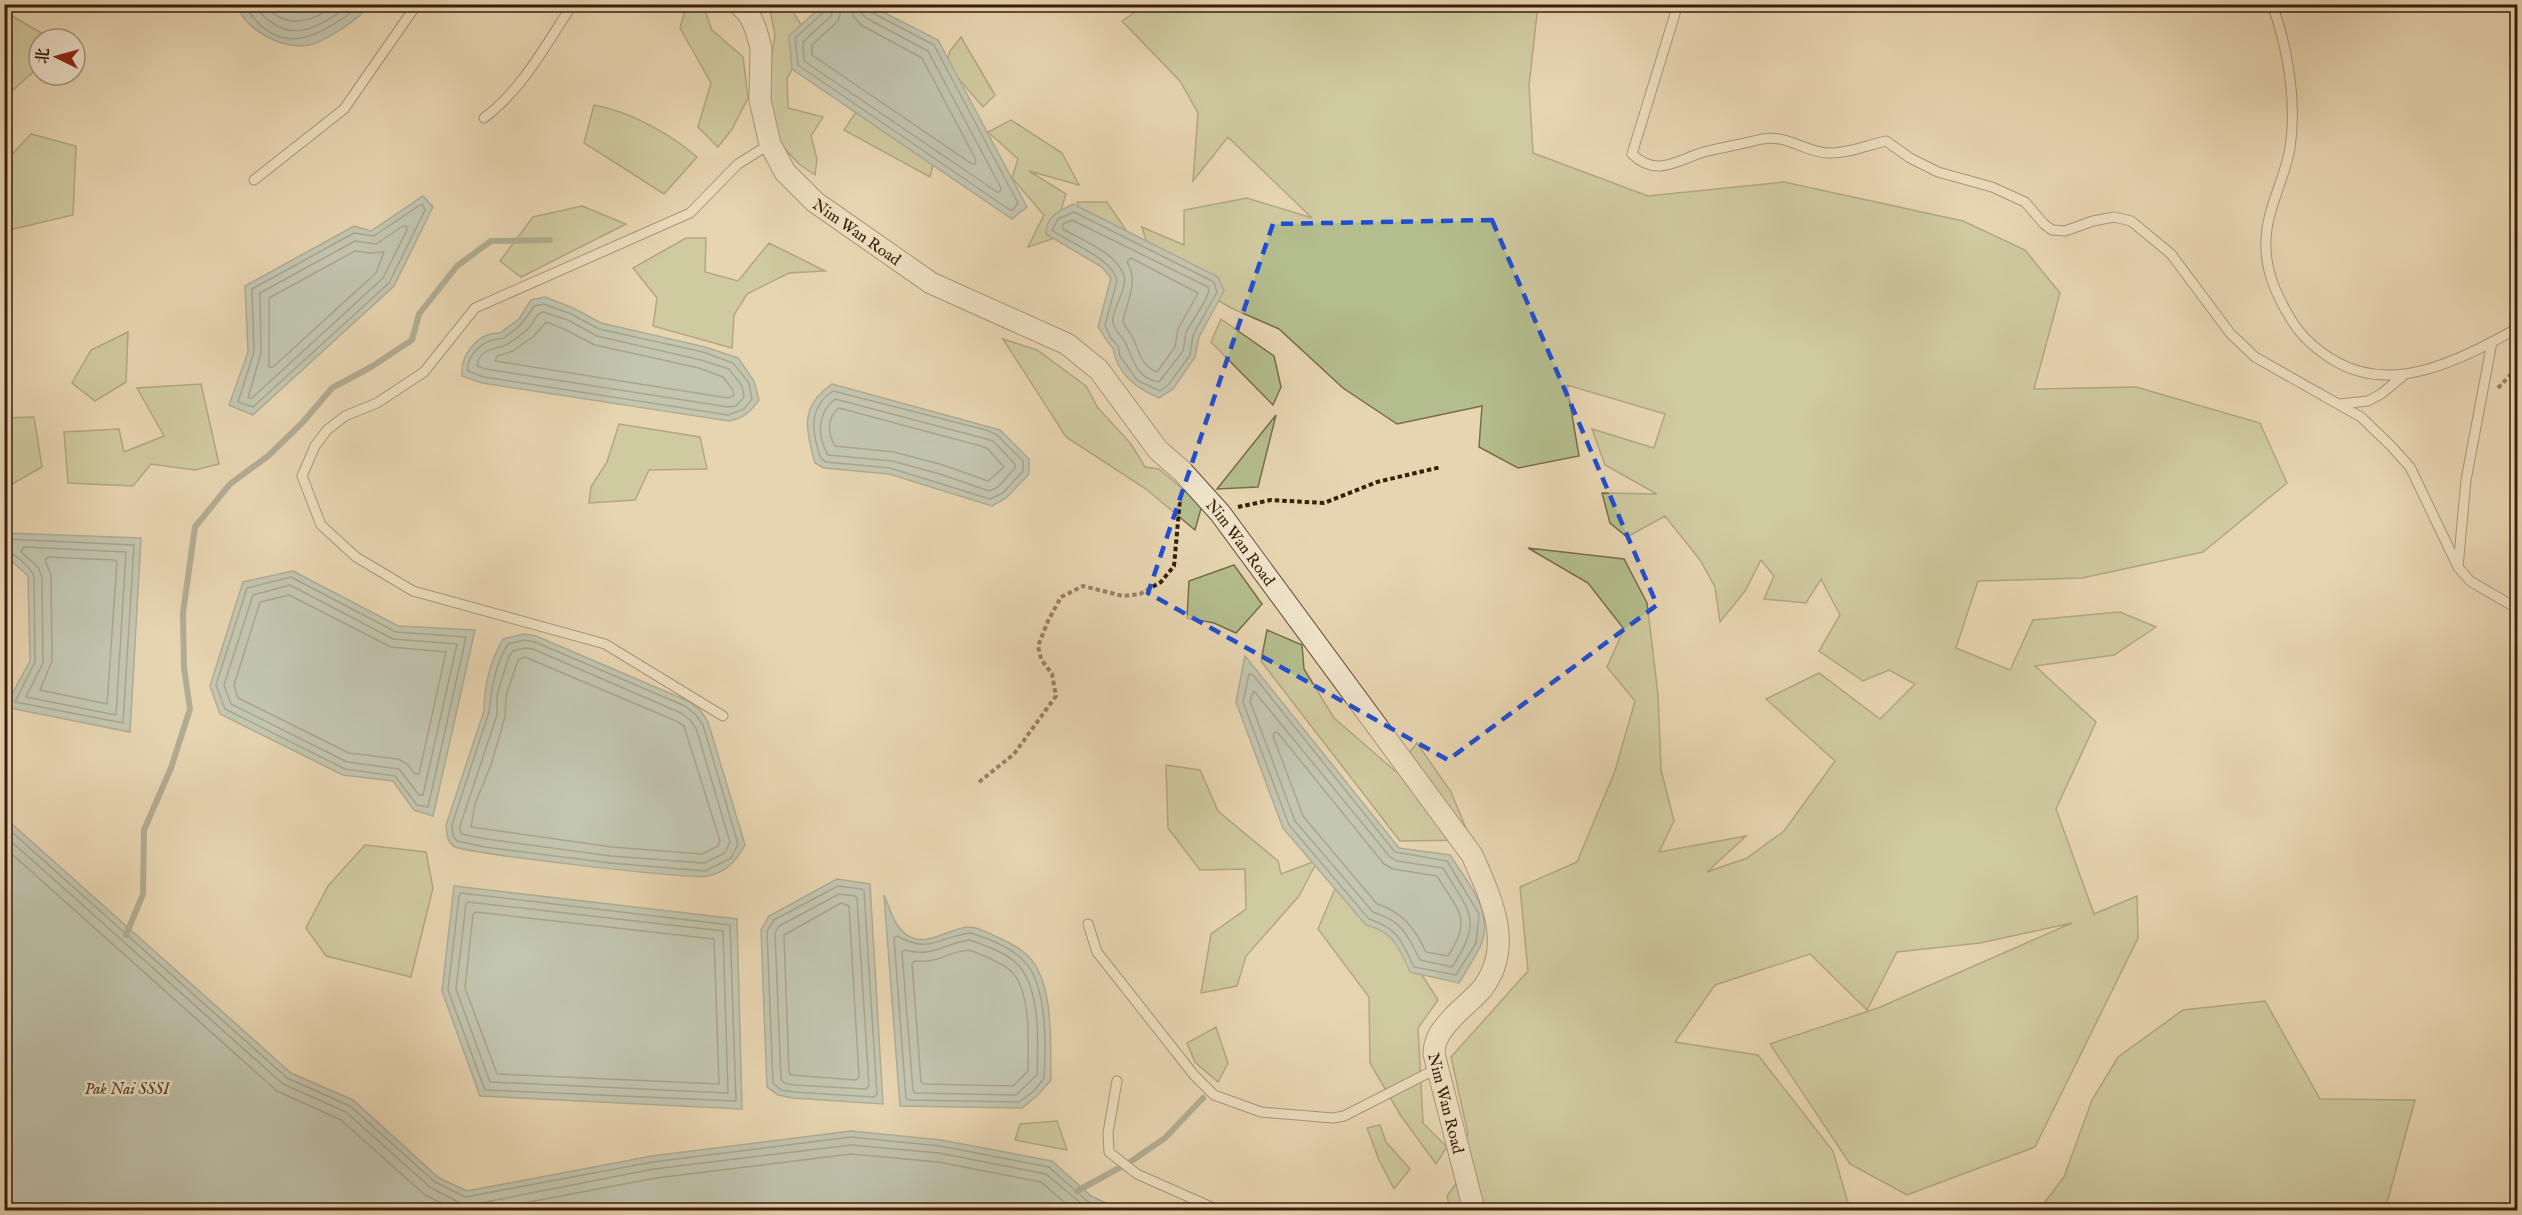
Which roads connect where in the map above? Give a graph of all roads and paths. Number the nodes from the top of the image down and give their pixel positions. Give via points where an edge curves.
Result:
1 (417, 4) edge
2 (573, 4) edge
3 (739, 4) edge
4 (1678, 4) edge
5 (2272, 4) edge
6 (484, 118) dead end
7 (771, 144) junction
8 (254, 180) dead end
9 (2517, 328) edge
10 (2492, 342) junction
11 (2404, 375) junction
12 (2338, 405) junction
13 (1442, 467) dead end
14 (1182, 471) junction
15 (1221, 513) junction
16 (2458, 567) junction
17 (2517, 609) edge
18 (723, 716) dead end
19 (979, 782) dead end
20 (1088, 924) dead end
21 (1437, 1068) junction
22 (1117, 1082) dead end
23 (1218, 1210) edge
24 (1474, 1210) edge

1 - 8 lane via 344,109
2 - 6 lane via 519,85 504,104
3 - 7 street, Nim Wan Road via 750,16 761,48 760,100
4 - 12 lane via 1632,154 1642,163 1678,164 1702,153 1772,137 1830,153 1886,141 1938,172 1992,187 2025,202 2052,230 2065,231 2114,216 2131,221 2171,255 2230,333 2255,357
5 - 11 lane via 2285,49 2291,123 2289,149 2267,223 2270,277 2299,331 2323,354 2372,376
7 - 14 street, Nim Wan Road via 785,172 815,202 932,283 1067,344 1099,370 1158,450
7 - 18 lane via 738,164 690,213 474,308 424,372 327,430 302,476 321,525 356,557 413,591 605,644
9 - 10 lane
10 - 11 lane via 2465,357
10 - 16 lane via 2466,480
11 - 12 lane via 2368,401
12 - 16 lane via 2361,417 2410,467
13 - 15 path via 1377,482 1324,503 1271,500
14 - 15 street, Nim Wan Road
14 - 19 path via 1174,566 1161,582 1140,594 1123,596 1083,586 1061,597 1038,646 1041,659 1052,674 1056,696 1014,754
15 - 21 street, Nim Wan Road via 1472,855 1493,902 1498,927 1496,962 1482,988 1434,1041
16 - 17 lane via 2470,581
20 - 21 lane via 1097,952 1214,1095 1261,1112 1333,1118
21 - 24 street, Nim Wan Road
22 - 23 lane via 1108,1133 1109,1152 1137,1174

